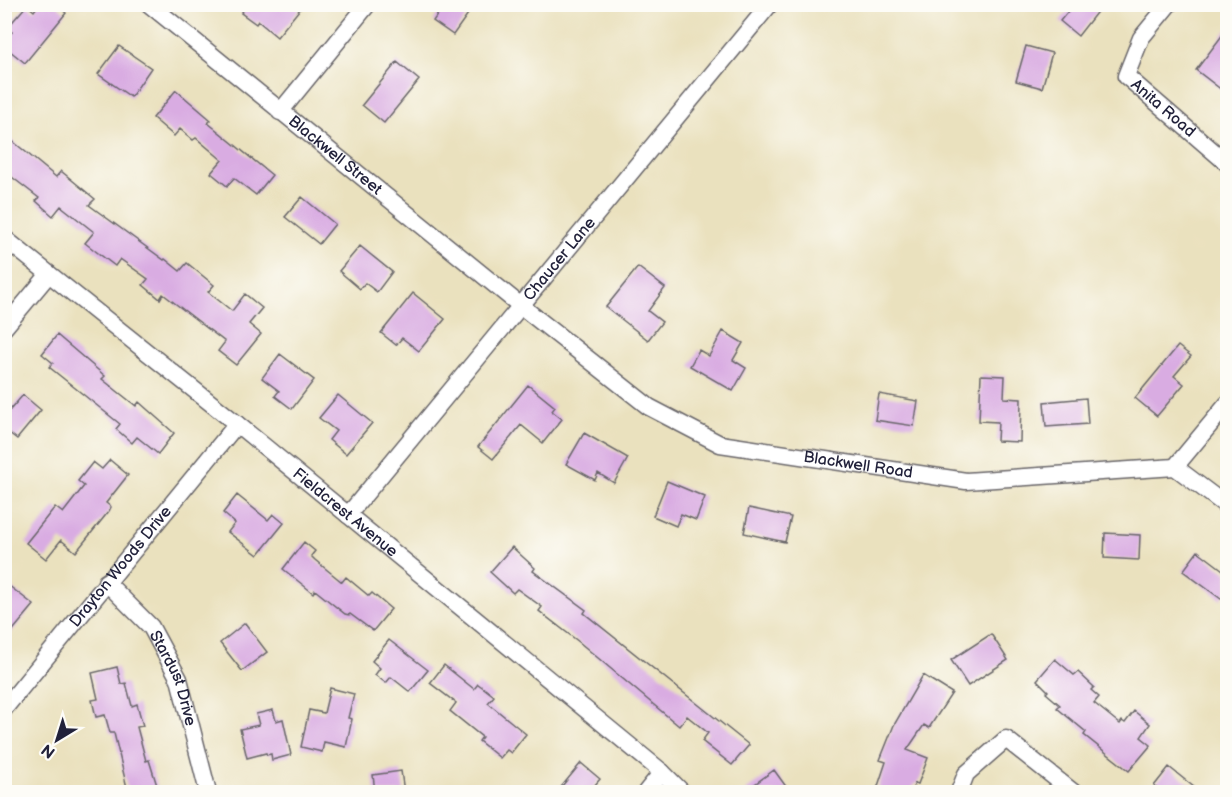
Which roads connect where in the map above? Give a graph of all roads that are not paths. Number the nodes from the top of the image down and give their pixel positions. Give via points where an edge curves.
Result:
1 (149, 4) edge
2 (368, 4) edge
3 (770, 4) edge
4 (1169, 4) edge
5 (280, 112) junction
6 (1227, 164) edge
7 (4, 238) edge
8 (49, 274) junction
9 (521, 306) junction
10 (4, 328) edge
11 (1227, 403) edge
12 (237, 424) junction
13 (1175, 467) junction
14 (1227, 507) edge
15 (348, 515) junction
16 (106, 582) junction
17 (4, 709) edge
18 (662, 772) junction
19 (208, 792) edge
20 (646, 792) edge
21 (682, 792) edge
22 (959, 792) edge
23 (1073, 792) edge

1 - 5 street, Blackwell Street
2 - 5 street
3 - 9 street, Chaucer Lane
4 - 6 street, Anita Road via 1141,38 1126,76
5 - 9 street, Blackwell Street
7 - 8 street, Fieldcrest Avenue
8 - 10 street
8 - 12 street, Fieldcrest Avenue
9 - 13 street, Blackwell Road via 649,407 720,444 966,481
9 - 15 street, Chaucer Lane
11 - 13 street
12 - 15 street, Fieldcrest Avenue
12 - 16 street, Drayton Woods Drive
13 - 14 street
15 - 18 street, Fieldcrest Avenue
16 - 17 street, Drayton Woods Drive
16 - 19 street, Stardust Drive via 151,627 180,679
18 - 20 street
18 - 21 street, Fieldcrest Avenue
22 - 23 street via 966,774 1006,739

